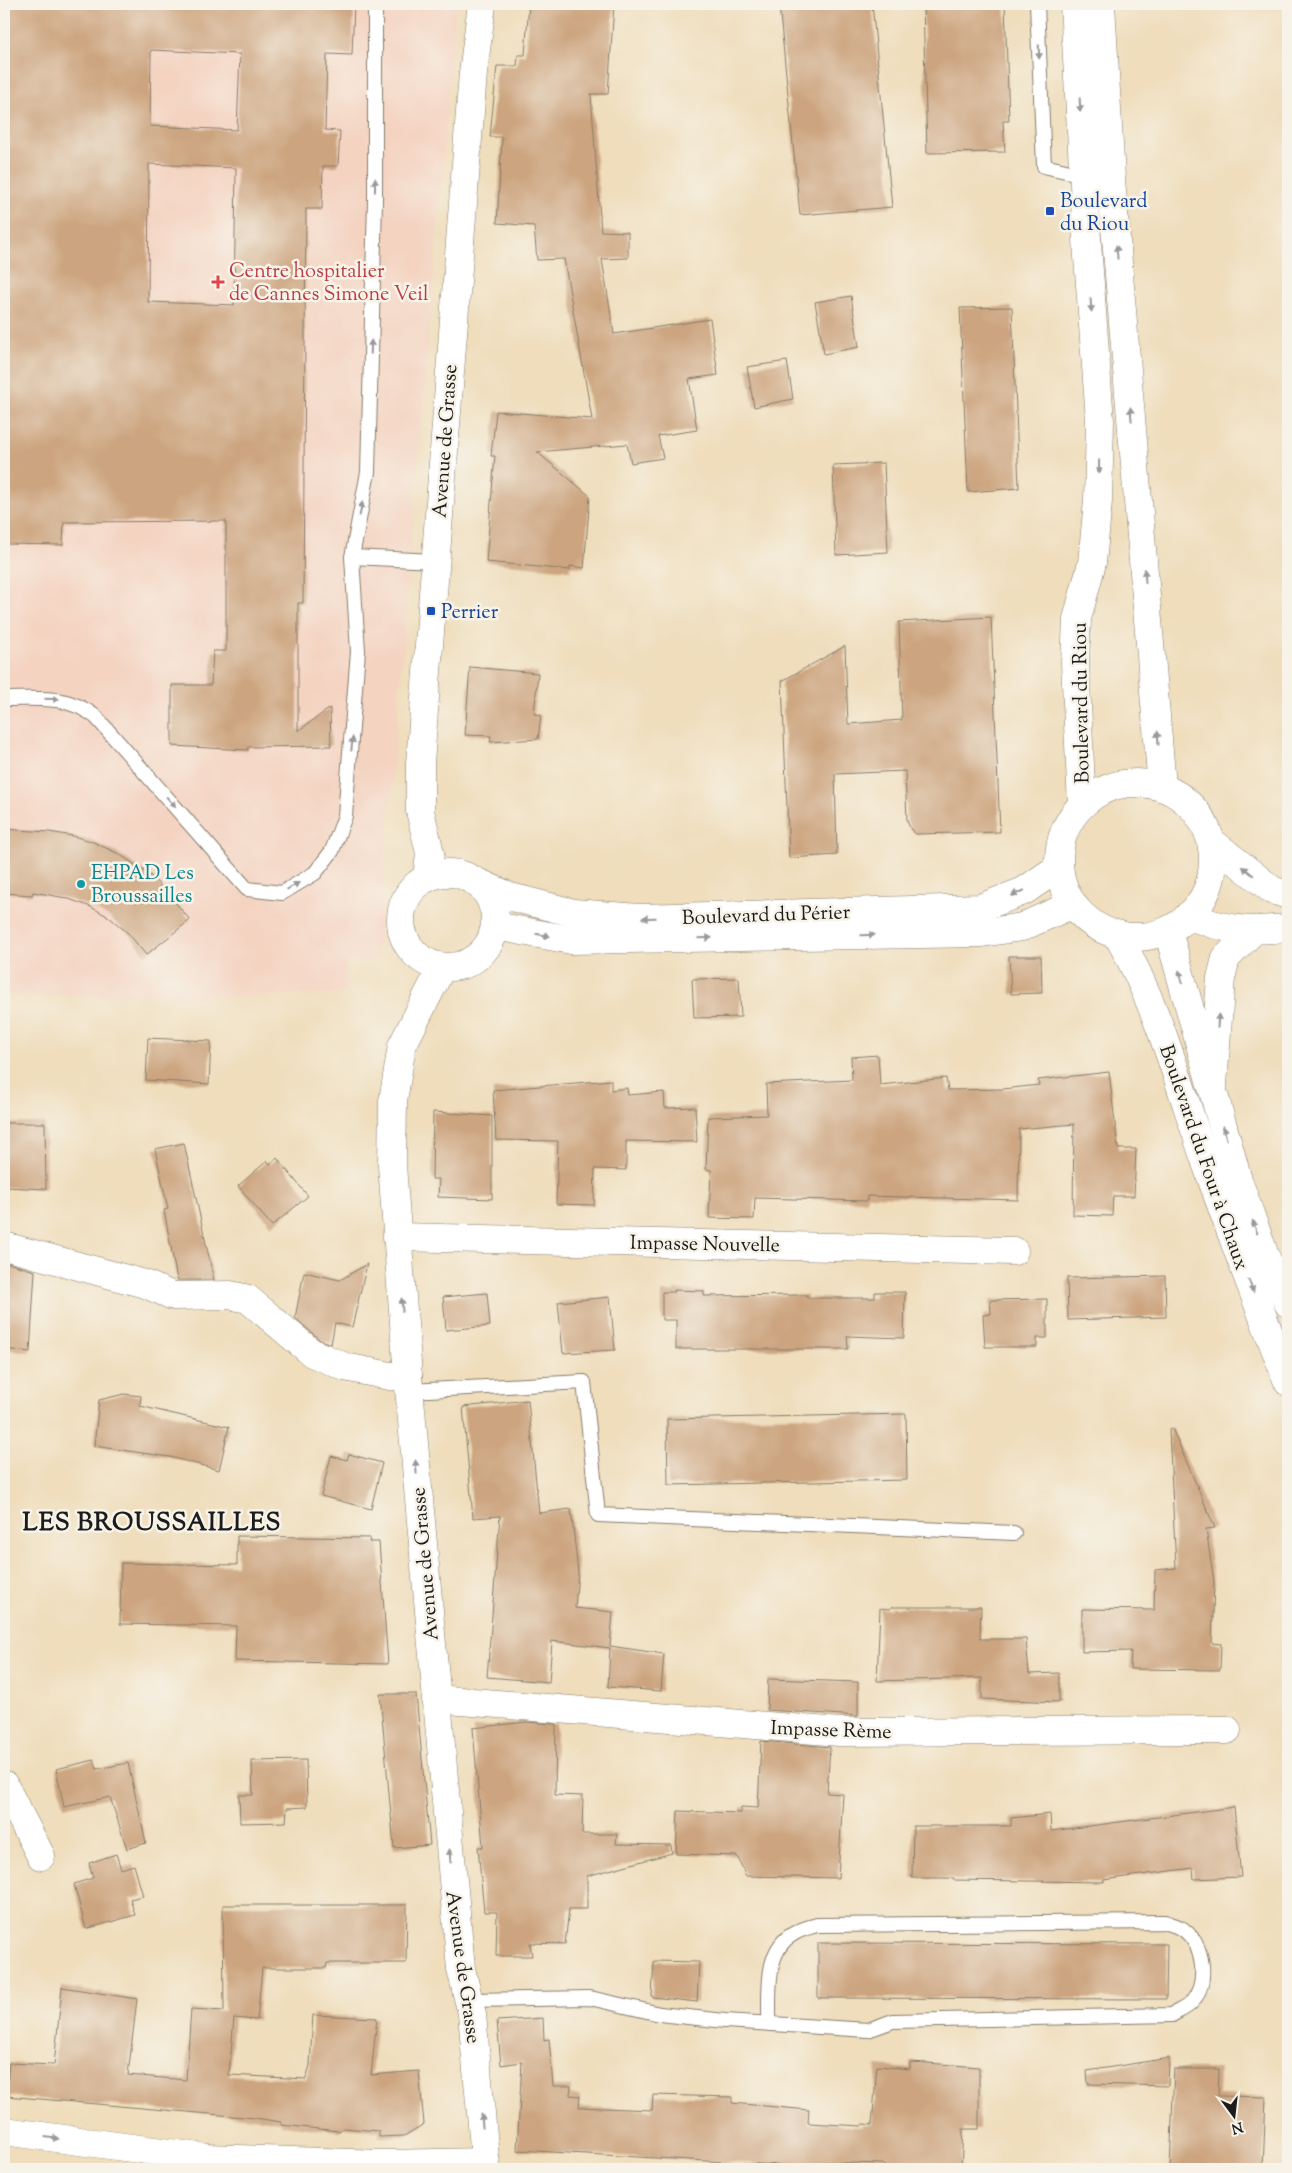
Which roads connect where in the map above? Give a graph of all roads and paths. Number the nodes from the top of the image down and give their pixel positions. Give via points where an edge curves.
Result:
1 (375, 4) edge
2 (482, 4) edge
3 (1037, 4) edge
4 (1074, 4) edge
5 (1101, 4) edge
6 (1083, 175) junction
7 (352, 557) junction
8 (435, 561) junction
9 (4, 699) edge
10 (1162, 787) junction
11 (1082, 804) junction
12 (1211, 841) junction
13 (1059, 866) junction
14 (427, 878) junction
15 (468, 878) junction
16 (1288, 895) edge
17 (1073, 904) junction
18 (1178, 923) junction
19 (495, 926) junction
20 (1288, 928) edge
21 (1253, 931) junction
22 (1117, 934) junction
23 (442, 967) junction
24 (1213, 1087) junction
25 (397, 1237) junction
26 (4, 1246) edge
27 (1014, 1251) dead end
28 (1288, 1303) edge
29 (1288, 1382) edge
30 (408, 1383) junction
31 (1014, 1533) dead end
32 (436, 1699) junction
33 (1227, 1730) dead end
34 (4, 1785) edge
35 (41, 1856) dead end
36 (468, 2000) junction
37 (769, 2024) junction
38 (4, 2131) edge
39 (486, 2166) edge

7 -> 1 lane via 368,472 375,201
2 - 8 street, Avenue de Grasse via 472,83
3 -> 6 lane via 1044,166
4 -> 6 street, Boulevard du Riou
10 -> 5 street via 1112,189
6 -> 11 street, Boulevard du Riou via 1100,420 1098,501 1092,563 1077,619 1075,663
7 - 8 lane
9 -> 7 lane via 60,699 81,705 96,717 247,889 282,893 315,873 332,851 345,816 358,651
8 - 14 street, Avenue de Grasse via 420,764 420,810 430,853
10 - 11 street via 1120,784 1099,792
10 - 12 street via 1184,799 1196,812
11 - 13 street via 1068,824 1060,847
16 -> 12 street via 1272,890
12 - 18 street via 1210,881 1202,899
13 -> 15 street, Boulevard du Périer via 1024,891 980,908 639,918 574,914 510,897
13 - 17 street via 1064,887
14 - 15 street via 454,874
14 - 23 street via 406,899 401,913 402,928 406,942 415,954 427,964
15 - 19 street via 479,885 488,897 494,909
19 -> 17 street, Boulevard du Périer via 571,940 982,934 1022,927
17 - 22 street via 1085,918
18 - 21 street
18 - 22 street via 1136,936
24 -> 18 street, Boulevard du Four à Chaux
19 - 23 street via 484,951 472,961
20 - 21 street
24 -> 21 street via 1220,978 1226,958
22 -> 29 street, Boulevard du Four à Chaux via 1136,967 1158,1020 1242,1264
23 - 25 street, Avenue de Grasse via 402,1046 398,1067 393,1101 392,1165
28 -> 24 street, Boulevard du Four à Chaux via 1265,1256 1238,1180
25 - 27 street, Impasse Nouvelle
30 -> 25 street, Avenue de Grasse
26 - 30 street via 145,1284 173,1296 230,1295 248,1299 312,1353 345,1367
30 - 31 lane via 584,1382 598,1515
32 -> 30 street, Avenue de Grasse
32 - 33 street, Impasse Rème via 840,1732
36 -> 32 street, Avenue de Grasse via 461,1969
34 - 35 street
36 - 37 lane via 590,1998 660,2014
39 -> 36 street, Avenue de Grasse
37 - 37 lane via 868,2030 893,2021 1172,2015 1191,2003 1202,1985 1203,1965 1196,1944 1183,1929 1165,1922 817,1925 793,1934 780,1946 771,1967
38 -> 39 street via 207,2158

